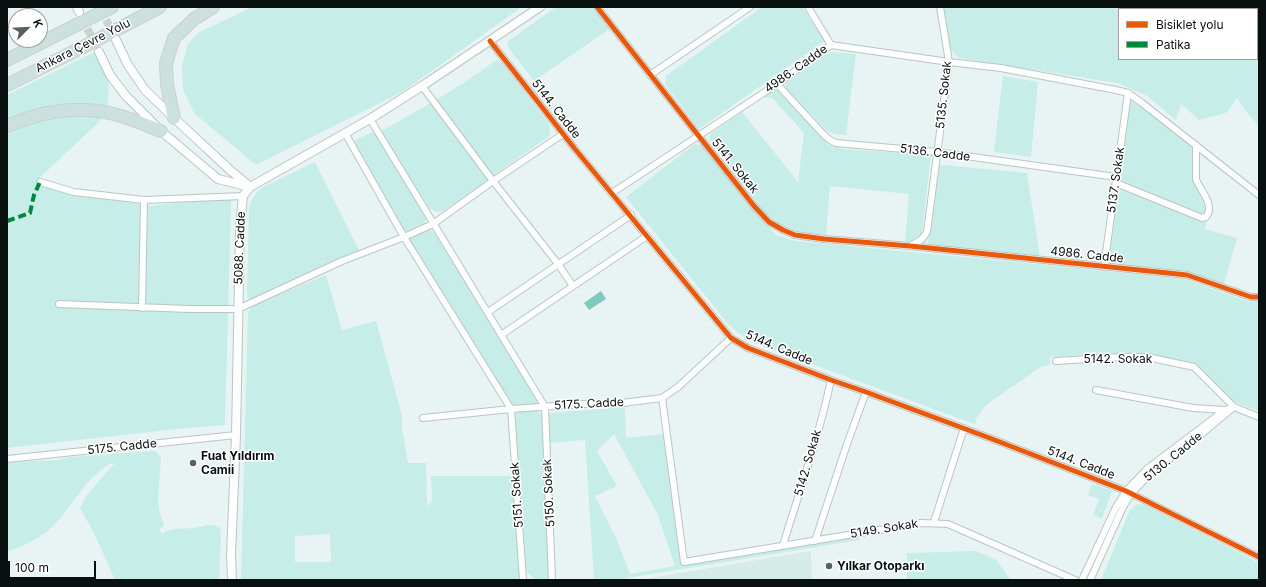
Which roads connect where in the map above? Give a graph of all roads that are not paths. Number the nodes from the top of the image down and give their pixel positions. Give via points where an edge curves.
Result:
1 (112, 7) edge
2 (160, 7) edge
3 (213, 7) edge
4 (540, 7) edge
5 (597, 7) edge
6 (750, 7) edge
7 (808, 7) edge
8 (940, 7) edge
9 (116, 40) tunnel mouth
10 (490, 41) junction
11 (831, 45) junction
12 (99, 52) tunnel mouth
13 (7, 60) edge
14 (949, 62) junction
15 (650, 75) junction
16 (777, 84) junction
17 (7, 85) edge
18 (422, 86) junction
19 (1128, 93) junction
20 (174, 118) junction
21 (370, 119) junction
22 (7, 126) edge
23 (161, 131) junction
24 (345, 133) junction
25 (563, 134) junction
26 (698, 136) junction
27 (1196, 146) junction
28 (937, 152) junction
29 (1116, 180) junction
30 (493, 181) junction
31 (40, 182) dead end
32 (250, 187) junction
33 (612, 193) junction
34 (1259, 195) edge
35 (243, 196) junction
36 (144, 200) junction
37 (630, 215) junction
38 (433, 224) junction
39 (647, 236) junction
40 (404, 237) junction
41 (910, 246) junction
42 (558, 264) junction
43 (1104, 266) junction
44 (573, 286) junction
45 (1259, 297) edge
46 (59, 304) dead end
47 (142, 308) junction
48 (238, 309) junction
49 (488, 312) junction
50 (501, 334) junction
51 (731, 338) junction
52 (1056, 361) dead end
53 (831, 380) junction
54 (1096, 390) dead end
55 (866, 392) junction
56 (662, 398) junction
57 (545, 407) junction
58 (1234, 407) junction
59 (511, 409) junction
60 (1225, 410) junction
61 (1259, 417) edge
62 (423, 418) dead end
63 (964, 428) junction
64 (236, 435) junction
65 (7, 458) edge
66 (1128, 492) junction
67 (934, 522) junction
68 (815, 541) junction
69 (783, 545) junction
70 (1259, 557) edge
71 (232, 580) edge
72 (523, 580) edge
73 (552, 580) edge
74 (1075, 580) edge
75 (1082, 580) edge
76 (1090, 580) edge

1 - 13 highway, Ankara Çevre Yolu
2 - 17 highway, Ankara Çevre Yolu
3 - 20 highway via 194,19 174,38 166,63 166,85
4 - 10 street, 5088. Cadde
5 - 15 street, 5141. Sokak
6 - 15 street
7 - 11 street
8 - 14 street, 5135. Sokak
9 - 20 street via 128,65 145,90
10 - 18 street, 5088. Cadde
10 - 25 street, 5144. Cadde
11 - 14 street, 4986. Cadde
11 - 16 street, 4986. Cadde
12 - 23 street via 110,75 126,96
14 - 19 street, 4986. Cadde via 1021,71
14 - 28 street, 5135. Sokak
15 - 26 street, 5141. Sokak
16 - 26 street, 4986. Cadde
16 - 28 street, 5136. Cadde via 824,135 836,143
18 - 21 street, 5088. Cadde
18 - 30 street
19 - 27 street, 4986. Cadde
19 - 29 street, 5137. Sokak
20 - 32 street
21 - 24 street, 5088. Cadde
21 - 38 street
22 - 23 highway via 48,113 87,110 122,116
23 - 32 street via 218,179
24 - 32 street, 5088. Cadde
24 - 40 street
25 - 30 street
25 - 33 street, 5144. Cadde
26 - 33 street, 4986. Cadde
26 - 41 street, 5141. Sokak via 754,206 769,222 783,230 795,235 824,239
27 - 29 street, 5136. Cadde via 1196,179 1207,200 1206,217 1202,218
27 - 34 street, 4986. Cadde
28 - 29 street, 5136. Cadde
28 - 41 street, 5135. Sokak via 927,232 921,240
29 - 43 street, 5137. Sokak
30 - 38 street
30 - 42 street
31 - 36 street via 74,192
32 - 35 street, 5088. Cadde
33 - 37 street, 5144. Cadde
35 - 36 street
35 - 48 street, 5088. Cadde
36 - 47 street
37 - 39 street, 5144. Cadde
37 - 42 street
38 - 40 street
38 - 49 street
39 - 44 street
39 - 51 street, 5144. Cadde
40 - 48 street via 342,261
40 - 59 street
41 - 43 street, 4986. Cadde
42 - 44 street
42 - 49 street
43 - 45 street, 4986. Cadde via 1187,275 1251,297
44 - 50 street
46 - 47 street
47 - 48 street
48 - 64 street, 5088. Cadde
49 - 50 street
50 - 57 street
51 - 53 street, 5144. Cadde via 748,348
51 - 56 street, 5175. Cadde via 678,387
52 - 58 street, 5142. Sokak via 1147,357 1194,367
53 - 55 street, 5144. Cadde
53 - 69 street, 5142. Sokak
54 - 60 street via 1193,408
55 - 63 street, 5144. Cadde
55 - 68 street
56 - 57 street, 5175. Cadde via 614,404
56 - 69 street, 5149. Sokak via 684,562
57 - 59 street, 5175. Cadde
57 - 73 street, 5150. Sokak
58 - 60 street
58 - 61 street
58 - 66 street, 5130. Cadde
59 - 62 street, 5175. Cadde
59 - 72 street, 5151. Sokak
60 - 66 street, 5130. Cadde via 1147,469
63 - 66 street, 5144. Cadde
63 - 67 street
64 - 65 street, 5175. Cadde
64 - 71 street, 5088. Cadde
66 - 70 street, 5144. Cadde
66 - 75 street, 5130. Cadde via 1116,507
66 - 76 street, 5130. Cadde
67 - 68 street, 5149. Sokak
67 - 74 street, 5149. Sokak via 948,524
68 - 69 street, 5149. Sokak

